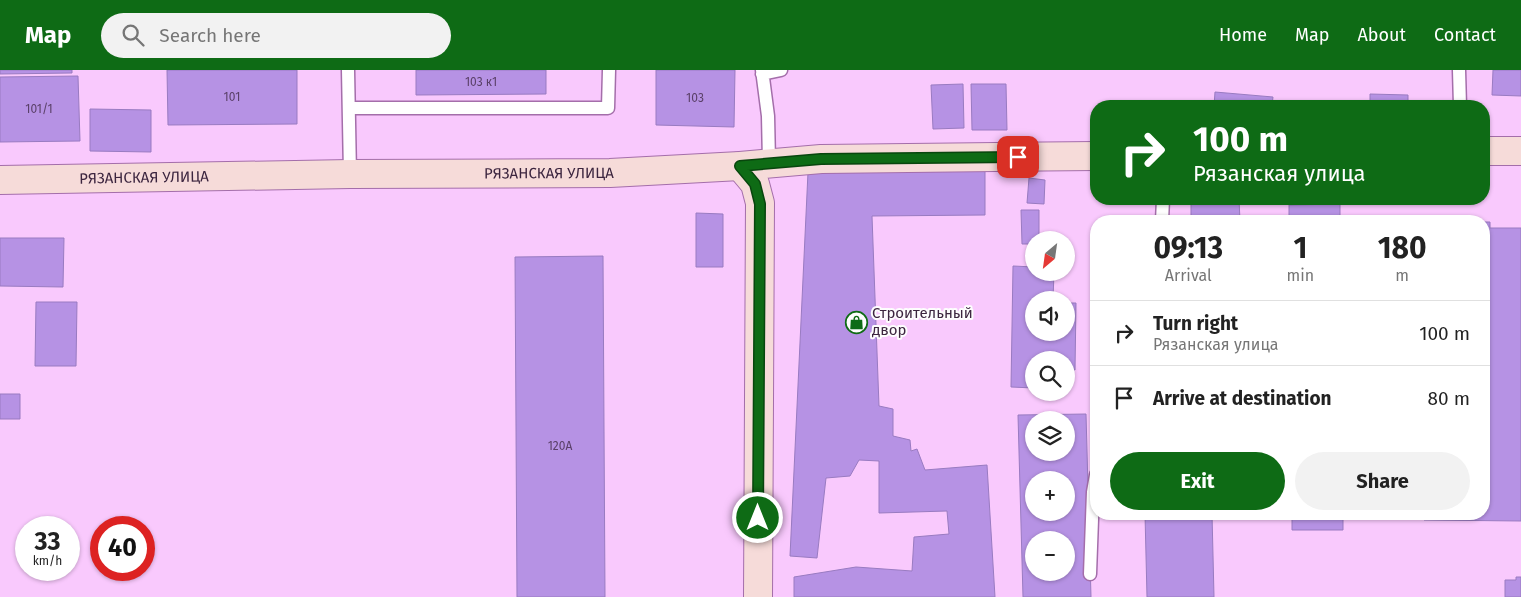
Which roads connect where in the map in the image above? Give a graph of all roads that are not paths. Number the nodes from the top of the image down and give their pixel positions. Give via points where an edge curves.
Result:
1 (348, 70) edge
2 (609, 70) edge
3 (781, 70) edge
4 (1459, 70) edge
5 (762, 72) edge
6 (1460, 100) edge
7 (349, 108) junction
8 (1521, 151) edge
9 (1490, 152) edge
10 (1090, 156) edge
11 (769, 162) junction
12 (740, 166) junction
13 (350, 174) junction
14 (0, 180) edge
15 (1092, 520) edge
16 (1090, 574) dead end
17 (758, 597) edge

1 - 7 lane
2 - 7 lane via 608,108
3 - 5 lane
4 - 6 lane
5 - 11 lane via 768,116
7 - 13 lane
8 - 9 main road
10 - 11 main road, РЯЗАНСКАЯ УЛИЦА
11 - 12 main road, РЯЗАНСКАЯ УЛИЦА
12 - 13 main road, РЯЗАНСКАЯ УЛИЦА via 610,173
12 - 17 main road via 755,184 760,204
13 - 14 main road, РЯЗАНСКАЯ УЛИЦА
15 - 16 lane

